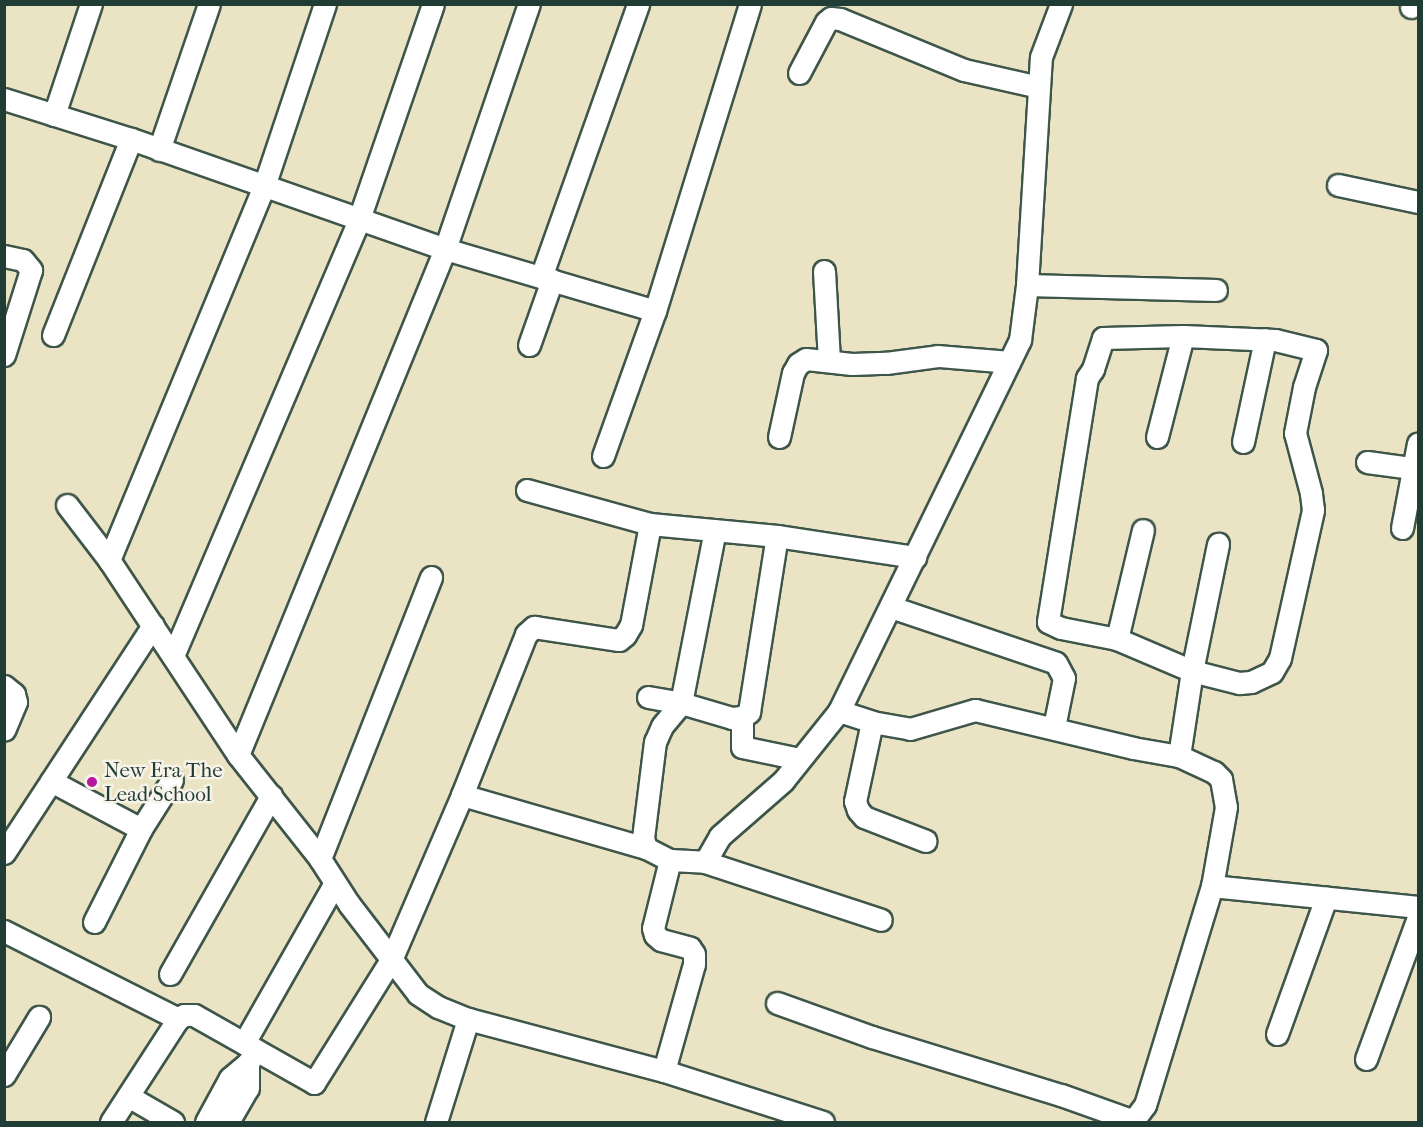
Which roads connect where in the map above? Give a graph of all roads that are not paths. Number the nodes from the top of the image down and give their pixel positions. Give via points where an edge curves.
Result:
1 (91, 4) edge
2 (209, 4) edge
3 (326, 4) edge
4 (433, 4) edge
5 (529, 4) edge
6 (638, 4) edge
7 (750, 4) edge
8 (1061, 4) edge
9 (799, 72) dead end
10 (1039, 87) junction
11 (4, 99) edge
12 (54, 115) junction
13 (131, 139) junction
14 (159, 150) junction
15 (1338, 185) dead end
16 (264, 186) junction
17 (1419, 202) edge
18 (359, 219) junction
19 (445, 249) junction
20 (4, 256) edge
21 (824, 271) dead end
22 (547, 279) junction
23 (1027, 285) junction
24 (1216, 290) dead end
25 (655, 311) junction
26 (52, 335) dead end
27 (1183, 336) junction
28 (1265, 339) junction
29 (529, 345) dead end
30 (4, 355) edge
31 (829, 361) junction
32 (1010, 362) junction
33 (779, 436) dead end
34 (1157, 437) dead end
35 (1243, 442) dead end
36 (1419, 443) edge
37 (603, 456) dead end
38 (1367, 462) dead end
39 (1416, 469) edge
40 (527, 490) dead end
41 (67, 505) dead end
42 (650, 524) junction
43 (1401, 528) dead end
44 (715, 530) junction
45 (1143, 530) dead end
46 (777, 537) junction
47 (1218, 544) dead end
48 (915, 557) junction
49 (109, 560) junction
50 (431, 577) dead end
51 (891, 607) junction
52 (153, 625) junction
53 (1117, 639) junction
54 (172, 656) junction
55 (1192, 670) junction
56 (4, 686) edge
57 (648, 697) dead end
58 (681, 703) junction
59 (839, 711) junction
60 (742, 717) junction
61 (872, 722) junction
62 (1054, 727) junction
63 (4, 730) edge
64 (238, 755) junction
65 (1179, 756) junction
66 (800, 759) junction
67 (172, 780) dead end
68 (51, 781) junction
69 (462, 795) junction
70 (271, 796) junction
71 (141, 829) junction
72 (926, 841) dead end
73 (646, 848) junction
74 (4, 853) edge
75 (320, 859) junction
76 (670, 860) junction
77 (705, 862) junction
78 (335, 883) junction
79 (1212, 886) junction
80 (1326, 898) junction
81 (1419, 907) edge
82 (1419, 918) edge
83 (881, 920) dead end
84 (94, 922) dead end
85 (4, 931) edge
86 (391, 960) junction
87 (170, 975) dead end
88 (777, 1003) dead end
89 (39, 1017) dead end
90 (178, 1018) junction
91 (468, 1019) junction
92 (1277, 1034) dead end
93 (249, 1052) junction
94 (1366, 1059) dead end
95 (664, 1071) junction
96 (4, 1076) edge
97 (128, 1096) junction
98 (161, 1119) edge
99 (812, 1121) edge
100 (1133, 1121) edge
101 (111, 1122) edge
102 (206, 1122) edge
103 (228, 1122) edge
104 (436, 1122) edge

1 - 12 street
2 - 14 street
3 - 16 street
4 - 18 street
5 - 19 street
6 - 22 street
7 - 25 street
8 - 10 street via 1041,57
9 - 10 street via 831,18 944,63
10 - 23 street
11 - 12 street
12 - 13 street
13 - 14 street
13 - 26 street
14 - 16 street
15 - 17 street
16 - 18 street
16 - 49 street
18 - 19 street
18 - 54 street
19 - 22 street
19 - 64 street
20 - 30 street via 23,260 31,270
21 - 31 street
22 - 25 street
22 - 29 street
23 - 24 street
23 - 32 street via 1020,340
25 - 37 street
27 - 28 street
27 - 34 street
27 - 53 street via 1103,338 1087,378 1047,620 1061,628
28 - 35 street
28 - 55 street via 1316,350 1295,433 1313,510 1297,589 1282,652 1272,672 1251,682 1239,682
31 - 32 street via 886,363 938,356
31 - 33 street via 806,359 798,364
32 - 48 street
36 - 39 street
38 - 39 street
39 - 43 street
40 - 42 street
41 - 49 street
42 - 44 street
42 - 69 street via 631,625 625,635 619,640 534,627 526,634
44 - 46 street
44 - 58 street
45 - 53 street
46 - 48 street
46 - 60 street via 751,704
47 - 55 street
48 - 51 street
49 - 52 street
50 - 75 street
51 - 59 street
51 - 62 street via 1056,663 1064,678
52 - 54 street
52 - 68 street
53 - 55 street
54 - 64 street
55 - 65 street
56 - 63 street via 14,694 16,702
57 - 58 street
58 - 60 street via 732,718
58 - 73 street via 662,726 655,742 643,838
59 - 61 street
59 - 66 street
60 - 66 street via 742,747
61 - 62 street via 910,729 975,710
61 - 72 street via 855,801 858,810 864,817
62 - 65 street
64 - 70 street
65 - 79 street via 1214,772 1225,793
66 - 77 street via 774,789 728,827
67 - 71 street
68 - 71 street
68 - 74 street
69 - 73 street
69 - 86 street
70 - 75 street
70 - 87 street
71 - 84 street
73 - 76 street
75 - 78 street
76 - 77 street
76 - 95 street via 653,928 661,940 690,948 694,964
77 - 83 street
78 - 86 street
78 - 93 street
79 - 80 street
79 - 100 street via 1145,1105
80 - 81 street
80 - 92 street
82 - 94 street
85 - 90 street
86 - 91 street via 418,994
86 - 93 street via 314,1083
88 - 100 street
89 - 96 street
90 - 93 street via 194,1015
90 - 97 street
91 - 95 street
91 - 104 street
93 - 102 street
93 - 103 street via 248,1088
95 - 99 street
97 - 98 street
97 - 101 street

